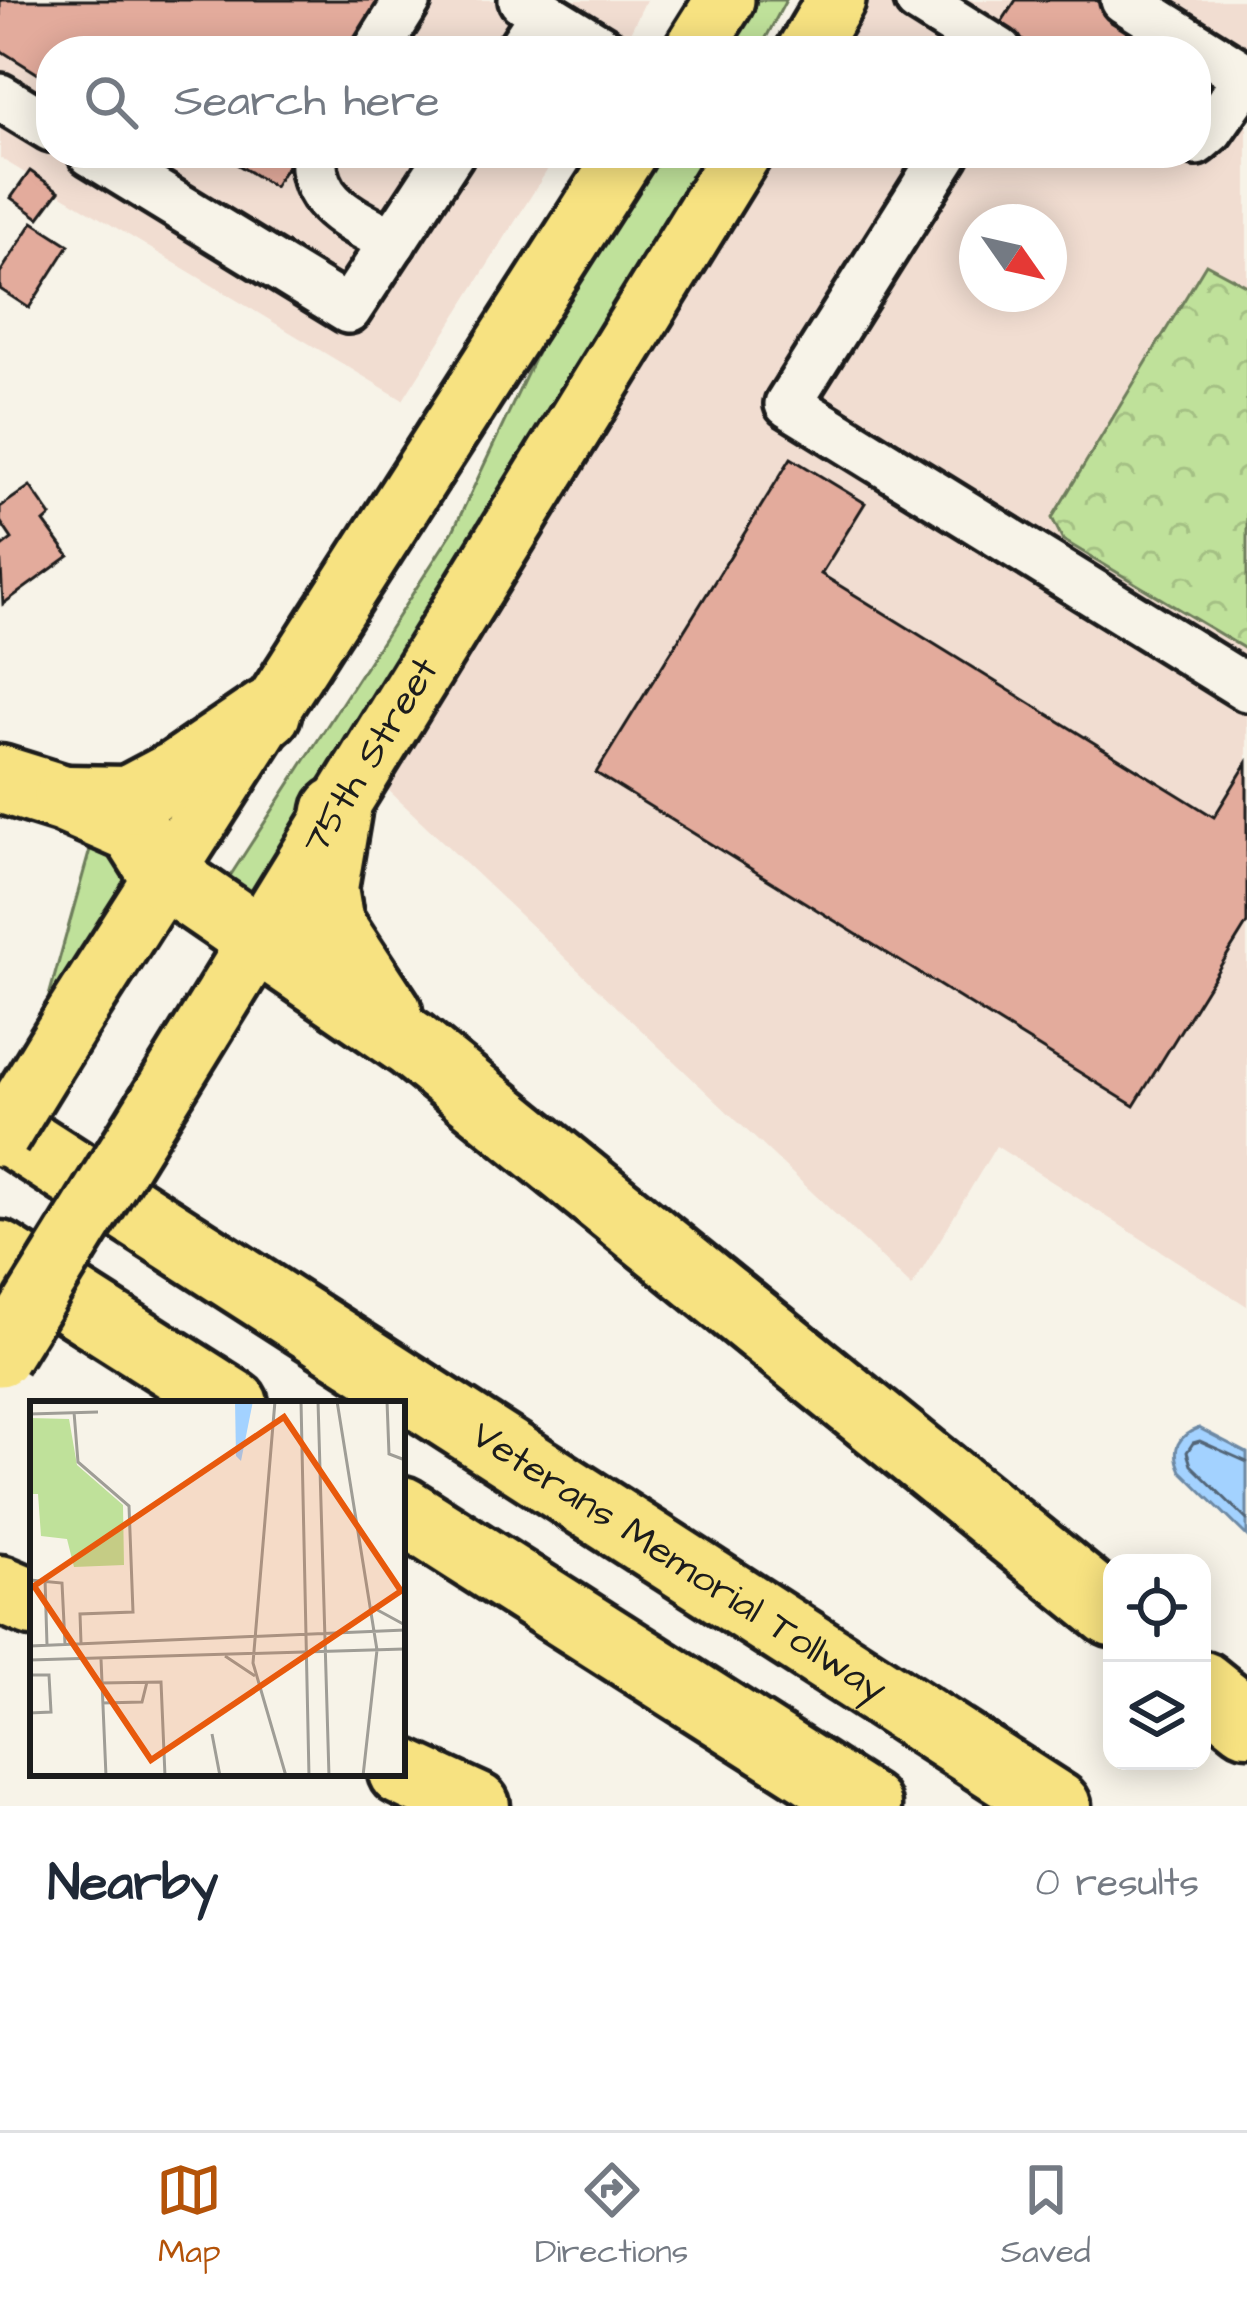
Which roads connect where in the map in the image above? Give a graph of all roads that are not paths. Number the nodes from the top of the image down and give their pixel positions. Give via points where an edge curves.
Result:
1 (408, 0) edge
2 (725, 0) edge
3 (919, 0) edge
4 (1124, 0) edge
5 (533, 6) edge
6 (385, 36) edge
7 (523, 36) edge
8 (581, 36) edge
9 (702, 36) edge
10 (975, 36) edge
11 (1182, 36) edge
12 (1211, 54) edge
13 (1247, 77) edge
14 (0, 97) edge
15 (36, 119) edge
16 (1211, 129) edge
17 (116, 168) edge
18 (312, 168) edge
19 (441, 168) edge
20 (617, 168) edge
21 (733, 168) edge
22 (937, 168) edge
23 (393, 242) junction
24 (1247, 688) edge
25 (267, 713) junction
26 (0, 779) edge
27 (64, 799) junction
28 (338, 811) junction
29 (163, 874) junction
30 (257, 940) junction
31 (411, 1044) junction
32 (0, 1126) edge
33 (0, 1137) edge
34 (0, 1255) edge
35 (0, 1357) edge
36 (229, 1401) edge
37 (405, 1512) edge
38 (1103, 1606) edge
39 (1211, 1692) edge
40 (1247, 1721) edge
41 (405, 1773) edge
42 (476, 1806) edge
43 (867, 1806) edge
44 (1057, 1806) edge

1 - 6 lane
2 - 9 main road
3 - 10 lane
4 - 11 lane
5 - 7 lane
5 - 8 lane
12 - 13 lane
13 - 16 lane
14 - 15 lane
17 - 23 lane via 348,310
18 - 23 lane via 328,202
19 - 23 lane
20 - 25 main road
21 - 28 main road, 75th Street
22 - 24 lane via 788,404
25 - 27 highway via 128,800
25 - 29 main road
26 - 27 highway
27 - 29 highway via 135,830
28 - 30 main road, 75th Street
28 - 31 highway via 324,888 330,924
29 - 30 highway
29 - 33 main road, bridge
30 - 31 highway
30 - 35 main road, 75th Street, bridge
31 - 38 highway
32 - 44 highway, Veterans Memorial Tollway
34 - 36 highway
37 - 43 highway
39 - 40 highway
41 - 42 highway

